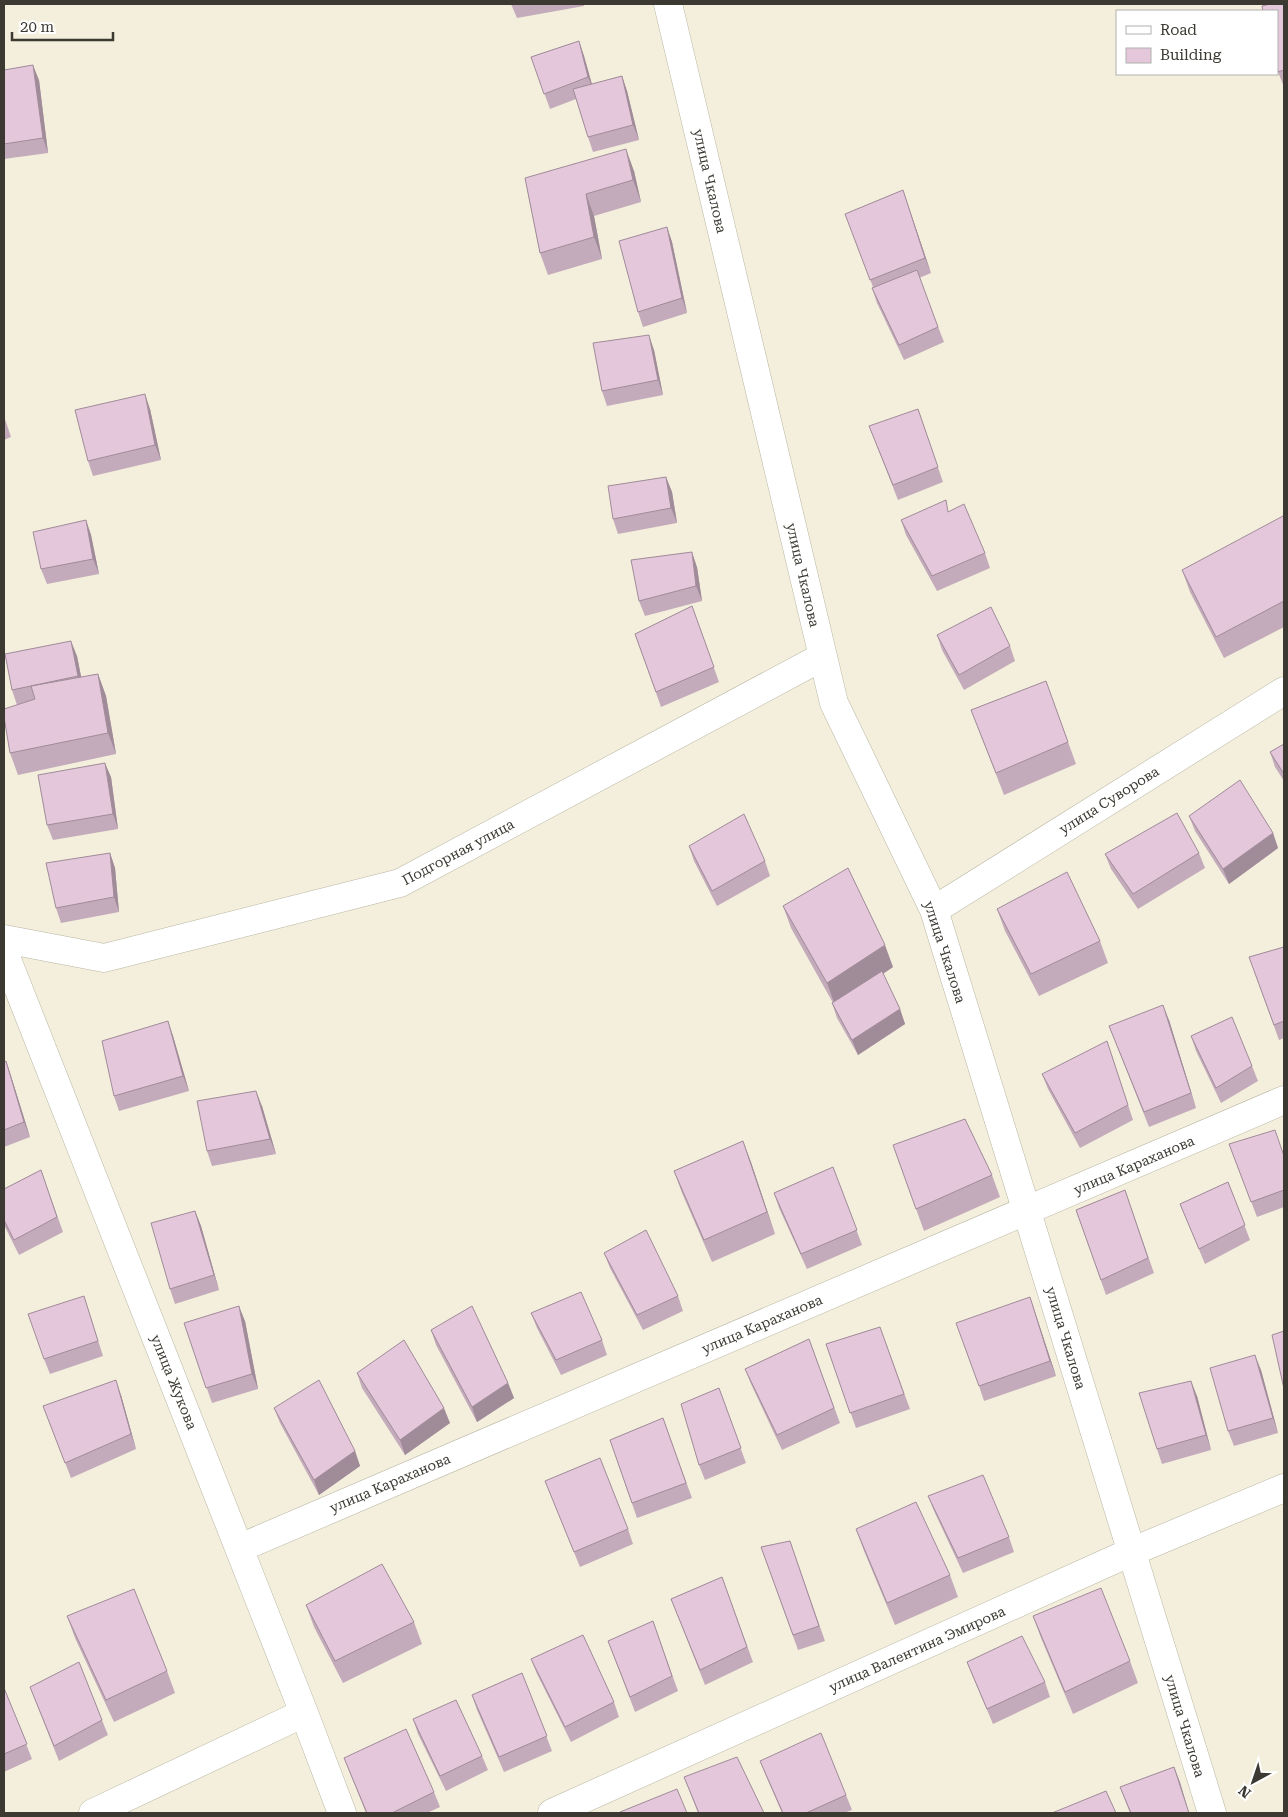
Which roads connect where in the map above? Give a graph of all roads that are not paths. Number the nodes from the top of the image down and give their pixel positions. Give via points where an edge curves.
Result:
1 (668, 4) edge
2 (822, 657) junction
3 (1284, 691) edge
4 (934, 910) junction
5 (4, 939) edge
6 (4, 952) edge
7 (1284, 1100) edge
8 (1027, 1211) junction
9 (1284, 1488) edge
10 (240, 1548) junction
11 (1131, 1552) junction
12 (304, 1713) junction
13 (93, 1813) edge
14 (342, 1813) edge
15 (552, 1813) edge
16 (1212, 1813) edge

1 - 2 street, улица Чкалова
2 - 4 street, улица Чкалова via 834,703
2 - 5 street, Подгорная улица via 400,883 104,958
3 - 4 street, улица Суворова
4 - 8 street, улица Чкалова
6 - 10 street, улица Жукова
7 - 8 street, улица Караханова
8 - 10 street, улица Караханова
8 - 11 street, улица Чкалова
9 - 11 street, улица Валентина Эмирова
10 - 12 street, улица Жукова
11 - 15 street, улица Валентина Эмирова
11 - 16 street, улица Чкалова
12 - 13 street
12 - 14 street, улица Жукова

